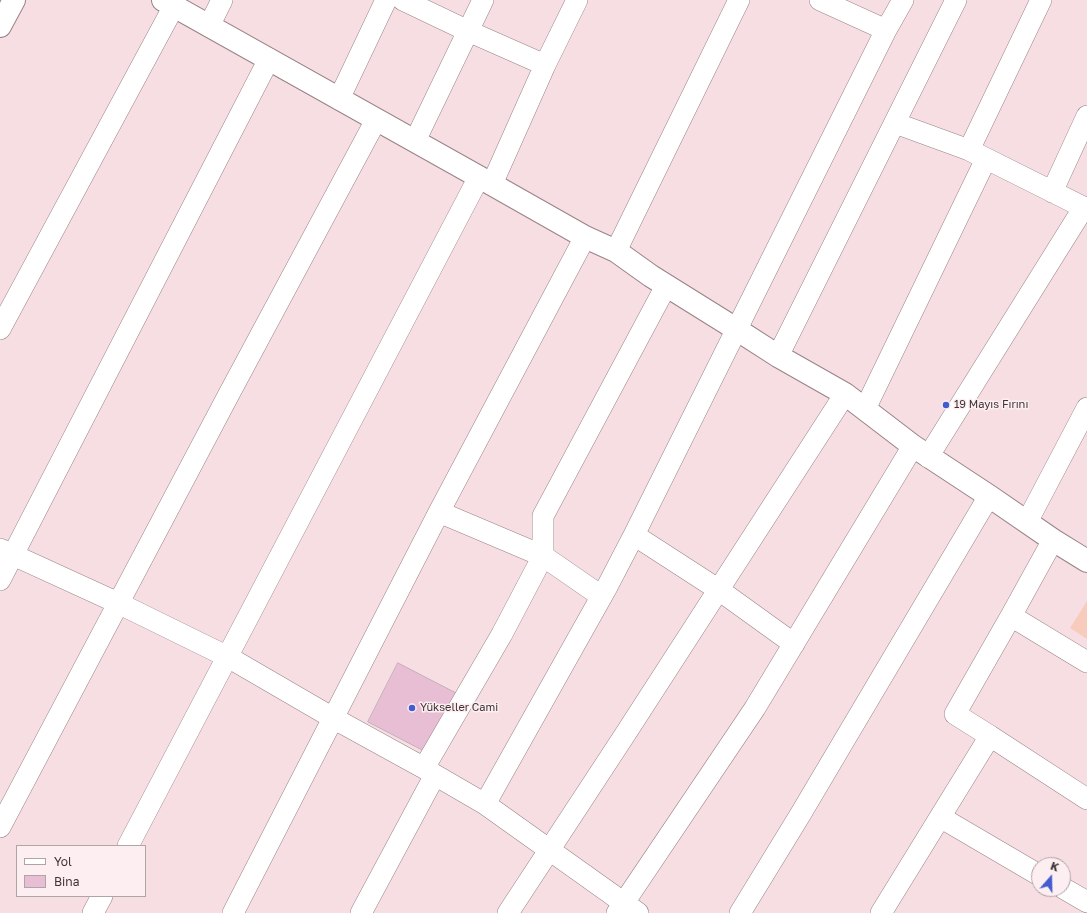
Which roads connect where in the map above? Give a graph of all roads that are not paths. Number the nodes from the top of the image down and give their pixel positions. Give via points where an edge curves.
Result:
1 (14, 0) edge
2 (222, 0) edge
3 (386, 0) edge
4 (403, 0) edge
5 (483, 0) edge
6 (577, 0) edge
7 (739, 0) edge
8 (820, 0) edge
9 (903, 0) edge
10 (956, 0) edge
11 (1042, 0) edge
12 (168, 3) edge
13 (0, 26) edge
14 (209, 26) junction
15 (886, 30) junction
16 (468, 31) junction
17 (269, 60) junction
18 (545, 65) junction
19 (338, 99) junction
20 (1087, 116) edge
21 (376, 120) junction
22 (895, 123) junction
23 (415, 141) junction
24 (977, 154) junction
25 (485, 181) junction
26 (1052, 192) junction
27 (1085, 208) edge
28 (585, 237) junction
29 (616, 252) junction
30 (666, 286) junction
31 (736, 329) junction
32 (0, 330) edge
33 (778, 356) junction
34 (845, 394) junction
35 (1087, 408) edge
36 (865, 409) junction
37 (920, 451) junction
38 (989, 496) junction
39 (439, 512) junction
40 (1027, 522) junction
41 (634, 536) junction
42 (1053, 540) junction
43 (7, 551) edge
44 (543, 556) junction
45 (1087, 561) edge
46 (0, 580) edge
47 (719, 590) junction
48 (601, 596) junction
49 (118, 603) junction
50 (1011, 616) junction
51 (794, 644) junction
52 (228, 657) junction
53 (1087, 662) edge
54 (333, 718) junction
55 (990, 736) junction
56 (430, 771) junction
57 (1087, 799) edge
58 (485, 804) junction
59 (940, 817) junction
60 (0, 827) edge
61 (129, 845) edge
62 (549, 850) junction
63 (1031, 870) edge
64 (1071, 893) edge
65 (101, 897) edge
66 (1087, 902) edge
67 (626, 910) edge
68 (93, 913) edge
69 (233, 913) edge
70 (361, 913) edge
71 (508, 913) edge
72 (740, 913) edge
73 (881, 913) edge

1 - 13 main road
2 - 14 street
3 - 19 street
4 - 16 street
5 - 16 street
6 - 18 street
7 - 29 street
8 - 15 street
9 - 15 street
10 - 22 street
11 - 24 street
12 - 14 main road
12 - 32 street
14 - 17 main road
15 - 31 street
16 - 18 street
16 - 23 street
17 - 19 main road
17 - 43 street
18 - 25 street
19 - 21 main road
20 - 26 street
21 - 23 main road
21 - 49 street
22 - 24 street
22 - 33 street
23 - 25 main road
24 - 26 street
24 - 36 street
25 - 28 main road
25 - 52 street via 357,409
26 - 27 street
27 - 37 street
28 - 29 main road
28 - 39 street
29 - 30 main road
30 - 31 main road
30 - 44 street via 543,516
31 - 33 main road
31 - 41 street
33 - 34 main road
34 - 36 main road
34 - 47 street
35 - 40 street
36 - 37 main road
37 - 38 main road
37 - 51 street
38 - 40 main road
38 - 72 street
39 - 44 street
39 - 54 street
40 - 42 main road
41 - 47 street
41 - 48 street
42 - 45 main road
42 - 50 street
43 - 46 street
43 - 49 street
44 - 48 street
44 - 56 street
47 - 51 street
47 - 62 street
48 - 58 street
49 - 52 street
49 - 60 street
50 - 53 street
50 - 55 street via 955,714
51 - 67 street
52 - 54 street
52 - 61 street
54 - 56 street
54 - 69 street
55 - 57 street
55 - 59 street
56 - 58 street
56 - 70 street
58 - 62 street
59 - 63 street
59 - 73 street
62 - 67 street
62 - 71 street
64 - 66 street
65 - 68 street

